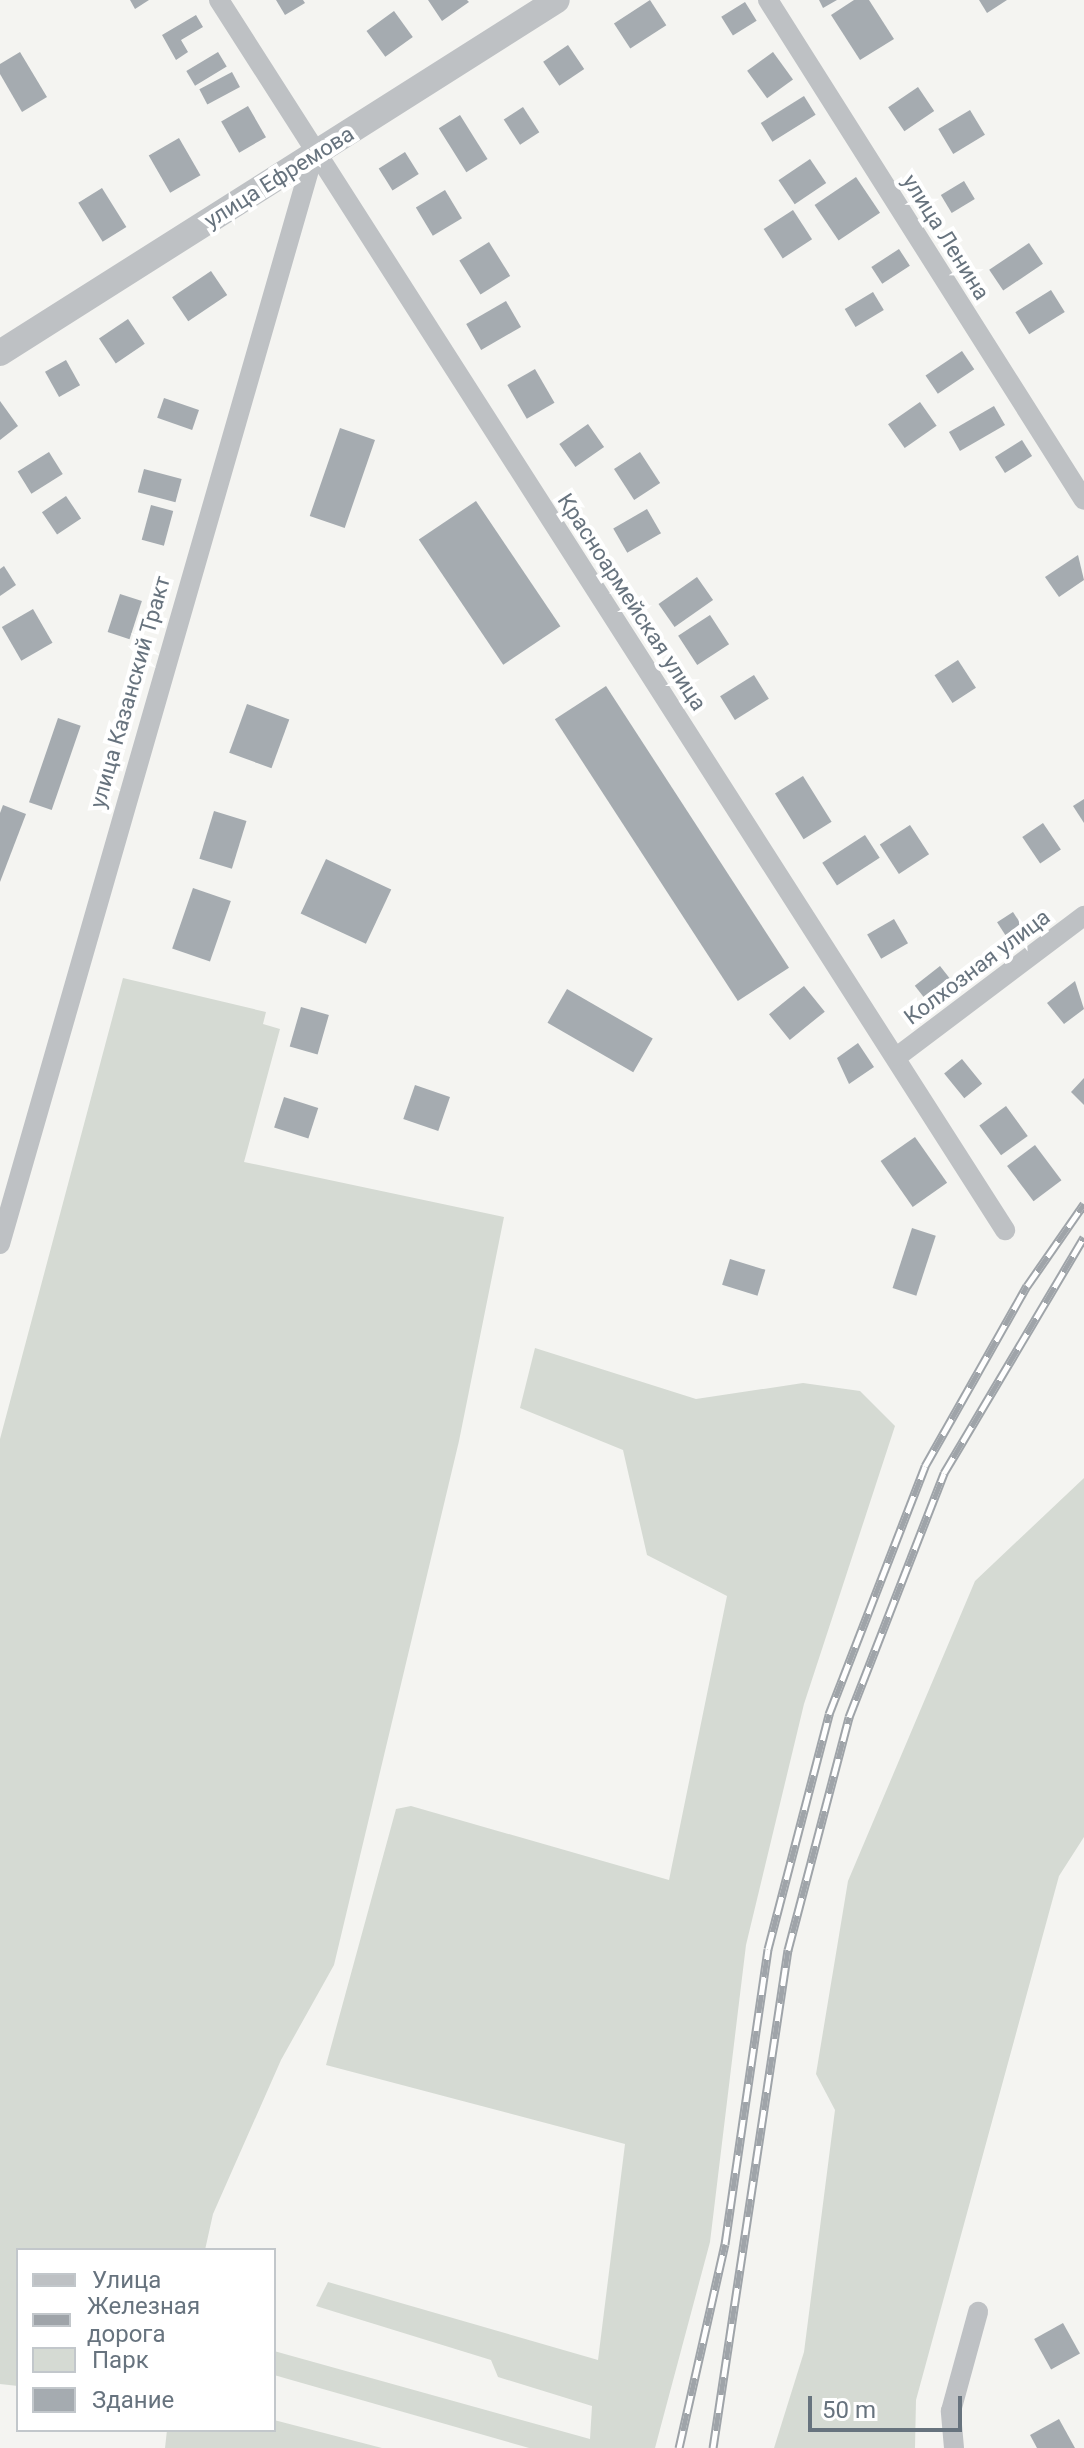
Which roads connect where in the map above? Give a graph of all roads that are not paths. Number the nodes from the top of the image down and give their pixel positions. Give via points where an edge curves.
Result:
1 (219, 0) edge
2 (557, 0) edge
3 (768, 0) edge
4 (313, 156) junction
5 (0, 353) edge
6 (1084, 500) edge
7 (1084, 916) edge
8 (898, 1056) junction
9 (18, 1172) junction
10 (0, 1188) edge
11 (1005, 1230) dead end
12 (0, 1244) edge
13 (978, 2312) dead end
14 (954, 2448) edge

1 - 4 street, Красноармейская улица
2 - 4 street, улица Ефремова
3 - 6 street, улица Ленина
4 - 5 street, улица Ефремова
4 - 8 street, Красноармейская улица
4 - 9 street, улица Казанский Тракт
7 - 8 street, Колхозная улица
8 - 11 street, Красноармейская улица
9 - 10 street
9 - 12 street, улица Казанский Тракт
13 - 14 street via 951,2411

